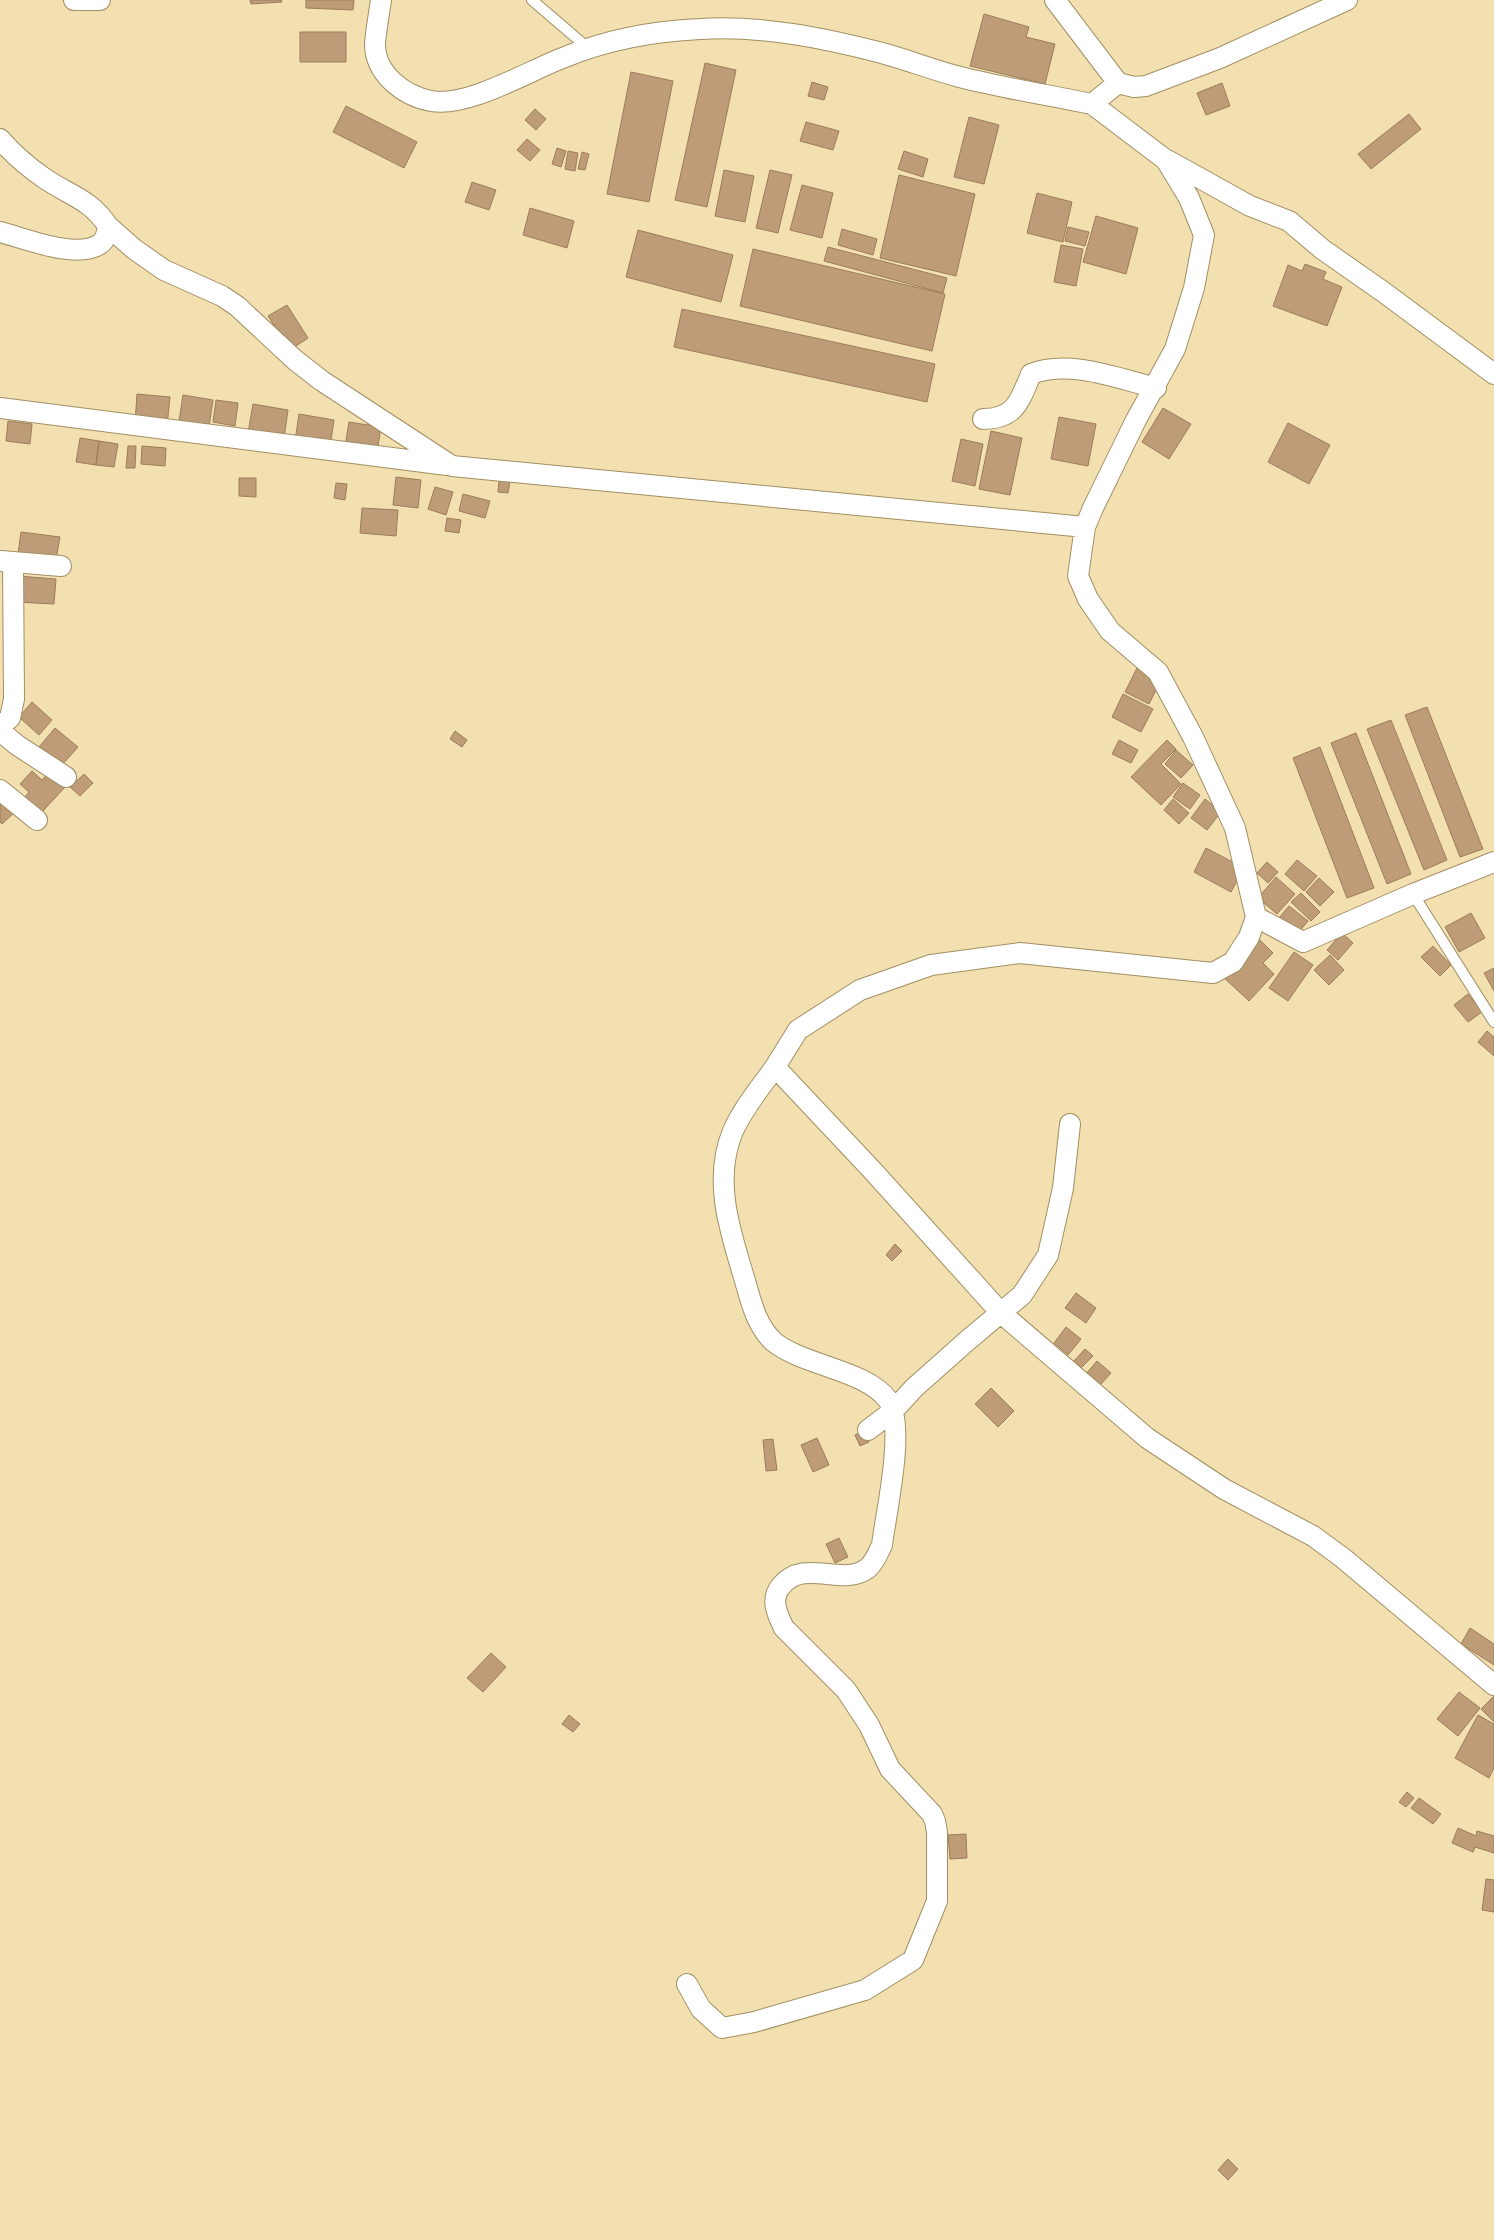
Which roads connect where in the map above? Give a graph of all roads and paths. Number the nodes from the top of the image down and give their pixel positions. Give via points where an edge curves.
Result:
1 (74, 0) edge
2 (100, 0) edge
3 (381, 0) edge
4 (532, 0) edge
5 (1055, 0) edge
6 (1347, 0) edge
7 (589, 49) junction
8 (1118, 82) junction
9 (1092, 104) junction
10 (0, 139) edge
11 (1166, 160) junction
12 (108, 226) junction
13 (0, 232) edge
14 (1494, 374) edge
15 (1156, 388) junction
16 (0, 408) edge
17 (983, 419) dead end
18 (452, 466) junction
19 (1085, 527) junction
20 (7, 561) edge
21 (61, 566) dead end
22 (0, 726) edge
23 (0, 731) edge
24 (66, 777) dead end
25 (0, 790) edge
26 (36, 820) dead end
27 (1494, 862) edge
28 (1413, 894) junction
29 (1256, 917) junction
30 (1494, 1022) edge
31 (775, 1068) junction
32 (1070, 1124) dead end
33 (1001, 1313) junction
34 (893, 1411) junction
35 (868, 1430) dead end
36 (1494, 1685) edge
37 (687, 1984) dead end

1 - 2 street
3 - 7 street via 375,45 378,60 387,76 398,86 432,102 479,93
4 - 7 lane
5 - 8 street
6 - 8 street via 1220,58 1146,86 1134,87
7 - 9 street via 641,36 681,31 748,30 815,38 882,53 960,77
8 - 9 street
9 - 11 street
10 - 12 street via 44,178 100,213
11 - 14 street via 1250,206 1289,221 1322,249
11 - 15 street via 1189,198 1204,235 1194,288 1175,349
12 - 13 street via 106,237 100,244 82,250 63,249
12 - 18 street via 164,270 230,301 322,381
15 - 17 street via 1074,369 1044,369 1031,374 1014,410 993,419
15 - 19 street via 1136,420
16 - 18 street
18 - 19 street
19 - 29 street via 1078,576 1088,599 1110,631 1158,672 1193,738 1235,828
20 - 21 street
20 - 22 street via 14,699 10,718
23 - 24 street
25 - 26 street
27 - 28 street
28 - 29 street via 1303,942
28 - 30 lane
29 - 31 street via 1250,937 1233,962 1213,973 1020,953 932,964 860,990 798,1030
31 - 33 street
31 - 34 street via 733,1130 726,1152 724,1202 754,1311 774,1341 801,1357 866,1383 888,1400
32 - 33 street via 1063,1188 1048,1255 1022,1295
33 - 34 street via 914,1388
33 - 36 street via 1147,1438 1224,1489 1314,1536
34 - 35 street
34 - 37 street via 895,1449 882,1545 876,1559 868,1568 856,1573 797,1573 777,1591 775,1602 784,1628 846,1690 869,1725 890,1770 932,1814 937,1832 937,1901 912,1960 865,1990 722,2028 701,2009

